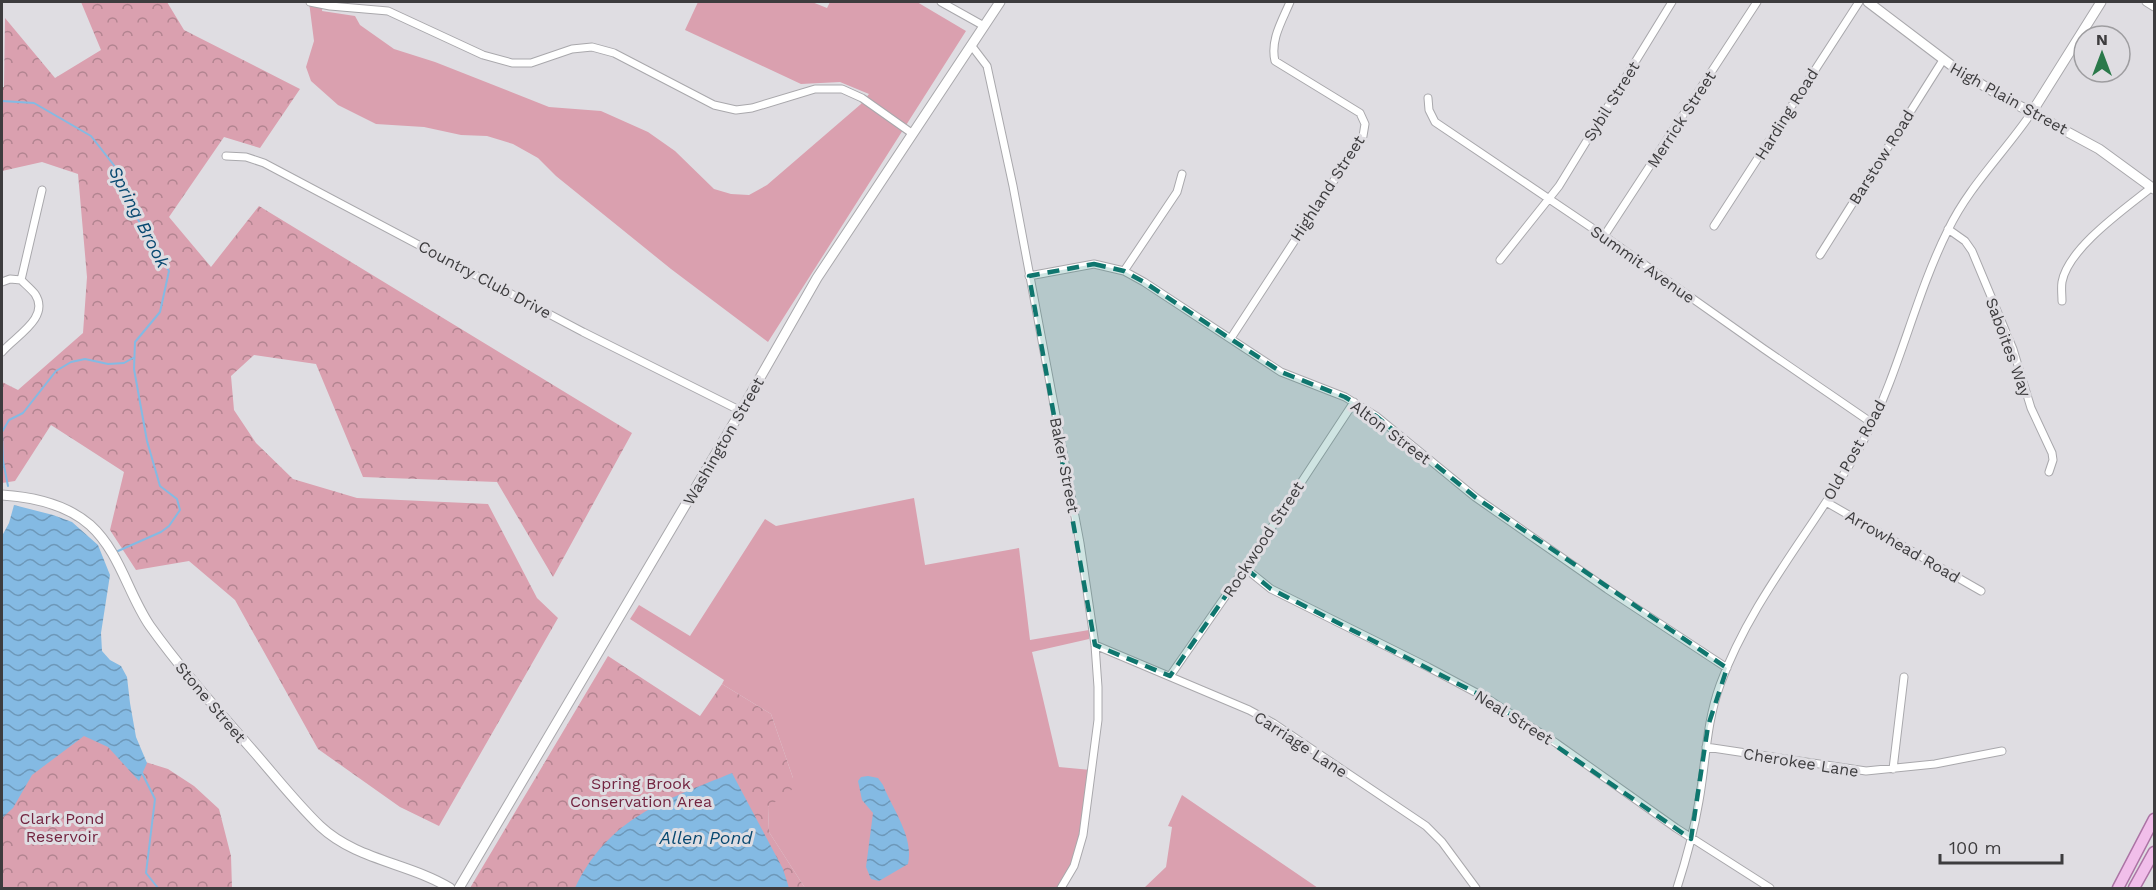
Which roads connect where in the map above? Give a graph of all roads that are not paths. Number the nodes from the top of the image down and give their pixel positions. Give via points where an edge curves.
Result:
1 (310, 2) edge
2 (941, 2) edge
3 (1000, 2) edge
4 (1290, 2) edge
5 (1672, 2) edge
6 (1757, 2) edge
7 (1859, 2) edge
8 (1868, 2) edge
9 (2101, 2) edge
10 (2146, 2) edge
11 (2154, 7) edge
12 (984, 26) junction
13 (971, 45) junction
14 (1943, 60) junction
15 (1428, 98) dead end
16 (2032, 112) junction
17 (913, 134) junction
18 (226, 156) dead end
19 (1182, 174) dead end
20 (2153, 188) edge
21 (42, 190) dead end
22 (1549, 199) junction
23 (1714, 226) dead end
24 (1948, 230) junction
25 (1604, 236) junction
26 (1820, 255) dead end
27 (1500, 260) dead end
28 (1124, 271) junction
29 (1029, 276) junction
30 (21, 280) junction
31 (2, 282) edge
32 (2062, 301) dead end
33 (1231, 338) junction
34 (2, 349) edge
35 (1354, 402) junction
36 (741, 411) junction
37 (1872, 423) junction
38 (2049, 472) dead end
39 (2, 495) edge
40 (1826, 502) junction
41 (1245, 568) junction
42 (1981, 591) dead end
43 (1095, 645) junction
44 (1726, 668) junction
45 (1170, 676) junction
46 (1904, 677) dead end
47 (1706, 747) junction
48 (2002, 751) dead end
49 (1893, 769) junction
50 (2154, 819) edge
51 (1691, 838) junction
52 (2154, 852) edge
53 (450, 888) edge
54 (459, 888) edge
55 (1061, 888) edge
56 (1476, 888) edge
57 (1677, 888) edge
58 (1770, 888) edge
59 (2118, 888) edge
60 (2134, 888) edge

1 - 17 street via 388,11 483,55 512,63 531,63 572,49 592,47 614,53 714,105 736,110 815,88 842,89 862,98
2 - 12 street
3 - 12 main road, Washington Street
4 - 33 street, Highland Street via 1275,39 1275,61 1360,113 1365,129
5 - 22 street, Sybil Street
6 - 25 street, Merrick Street
7 - 23 street, Harding Road
8 - 14 main road, High Plain Street
9 - 16 main road, Old Post Road
10 - 11 street
12 - 13 main road, Washington Street
13 - 17 main road, Washington Street
13 - 29 street, Baker Street via 987,66
14 - 16 main road, High Plain Street
14 - 26 street, Barstow Road
15 - 22 street, Summit Avenue via 1435,122
16 - 20 main road, High Plain Street via 2099,148
16 - 24 street, Old Post Road
17 - 36 main road, Washington Street via 817,278
18 - 36 street, Country Club Drive via 264,163
19 - 28 street via 1177,192
20 - 32 street via 2098,231 2072,260 2062,281
21 - 30 street
22 - 25 street, Summit Avenue
22 - 27 street, Sybil Street
24 - 37 street, Old Post Road
24 - 38 street, Saboites Way via 1972,251 2013,349 2031,408 2052,453
25 - 37 street, Summit Avenue
28 - 29 street, Alton Street via 1094,264
28 - 33 street, Alton Street
29 - 43 street, Baker Street via 1080,543
30 - 31 street
30 - 34 street via 35,294 38,313
33 - 35 street, Alton Street via 1281,372
35 - 41 street, Rockwood Street
35 - 44 street, Alton Street via 1475,497
36 - 54 main road, Washington Street
37 - 40 street, Old Post Road
39 - 53 main road, Stone Street via 31,498 67,510 101,536 163,644 330,835 350,848
40 - 42 street, Arrowhead Road
40 - 44 street, Old Post Road via 1764,597
41 - 45 street, Rockwood Street
41 - 51 street, Neal Street via 1271,589 1488,699
43 - 45 street, Carriage Lane
43 - 55 street, Baker Street via 1098,720 1083,835 1074,866
44 - 47 street, Old Post Road via 1713,705
45 - 56 street, Carriage Lane via 1261,716 1426,826
46 - 49 street
47 - 49 street, Cherokee Lane via 1866,771
47 - 51 street, Old Post Road
48 - 49 street, Cherokee Lane
50 - 59 main road
51 - 57 street, Old Post Road
51 - 58 street, Neal Street
52 - 60 main road

